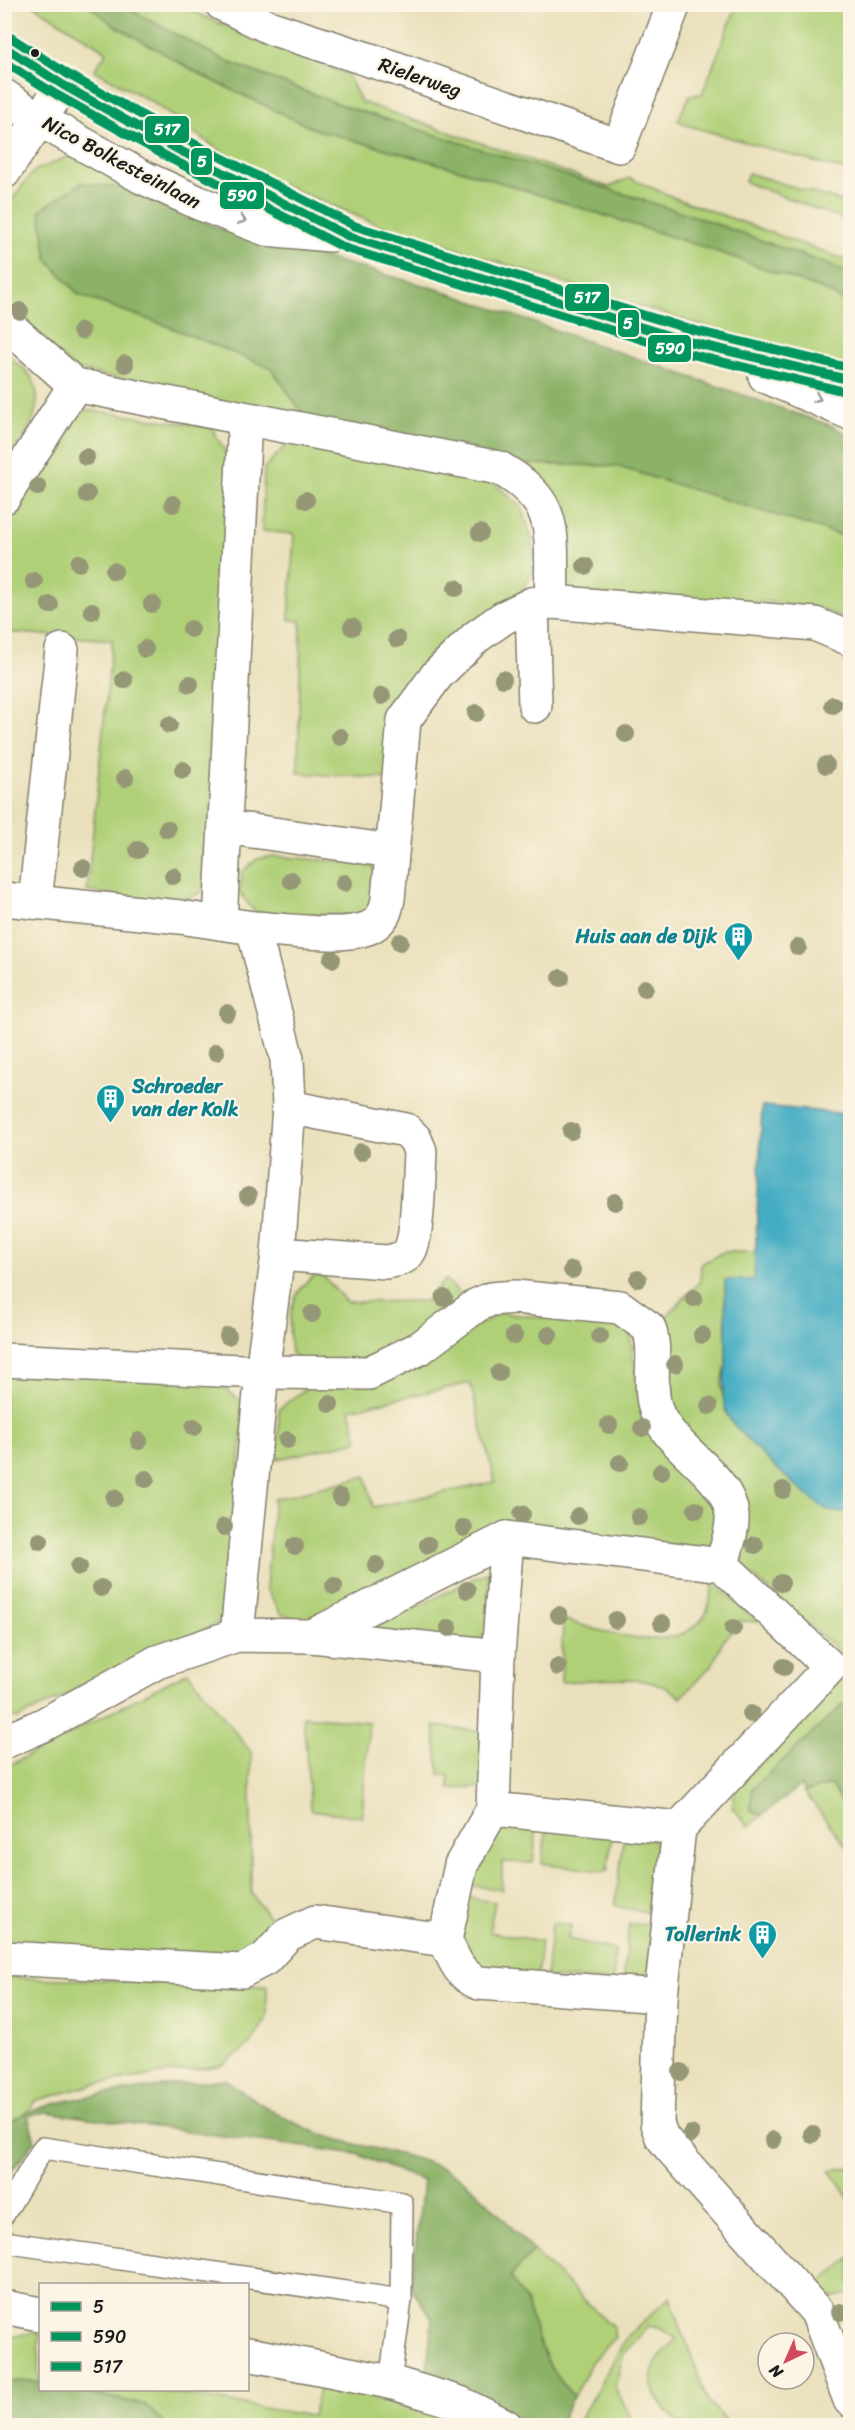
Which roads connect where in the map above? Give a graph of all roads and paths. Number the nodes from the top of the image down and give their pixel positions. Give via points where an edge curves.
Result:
1 (222, 4) edge
2 (674, 4) edge
3 (4, 46) edge
4 (63, 85) junction
5 (4, 96) edge
6 (40, 120) junction
7 (4, 172) edge
8 (350, 237) junction
9 (4, 322) edge
10 (686, 341) junction
11 (850, 380) edge
12 (75, 385) junction
13 (850, 412) edge
14 (245, 418) junction
15 (4, 497) edge
16 (542, 603) junction
17 (850, 639) edge
18 (62, 650) dead end
19 (535, 706) dead end
20 (225, 827) junction
21 (391, 851) junction
22 (20, 901) edge
23 (220, 923) junction
24 (254, 928) junction
25 (289, 1107) junction
26 (278, 1254) junction
27 (4, 1360) edge
28 (262, 1372) junction
29 (507, 1538) junction
30 (722, 1565) junction
31 (237, 1635) junction
32 (312, 1636) junction
33 (498, 1656) junction
34 (4, 1742) edge
35 (493, 1809) junction
36 (679, 1828) junction
37 (445, 1941) junction
38 (4, 1959) edge
39 (661, 1996) junction
40 (4, 2214) edge
41 (4, 2242) edge
42 (401, 2300) junction
43 (4, 2307) edge
44 (39, 2314) edge
45 (249, 2354) edge
46 (390, 2382) junction
47 (850, 2400) edge
48 (506, 2426) edge

1 - 2 street, Rielerweg via 271,28 619,146
3 - 4 street, Nico Bolkesteinlaan
4 - 6 street
4 - 8 street, Nico Bolkesteinlaan via 179,150
5 - 6 street, Nico Bolkesteinlaan
6 - 7 street
6 -> 8 street, Nico Bolkesteinlaan via 142,177 234,218 266,229
8 - 10 street, Nico Bolkesteinlaan
9 - 12 street
10 - 11 street, Nico Bolkesteinlaan
10 -> 13 street, Nico Bolkesteinlaan
12 - 14 street
12 - 15 street
14 - 16 street via 499,468 514,477 533,490 549,516
14 - 20 street
16 - 17 street via 815,624
16 - 19 street
16 - 21 street via 503,618 476,637 437,675 404,720
18 - 22 street
20 - 21 street
20 - 23 street
21 - 24 street via 385,915 374,925 356,932
22 - 23 street
23 - 24 street
24 - 25 street via 287,1059
25 - 26 street
25 - 26 street via 406,1130 420,1151 411,1250 402,1259 386,1262
26 - 28 street
27 - 28 street
28 - 30 street via 369,1373 420,1348 466,1312 491,1299 515,1297 620,1307 649,1328 652,1396 668,1432 715,1480 728,1500 732,1517
28 - 31 street
29 - 30 street
29 - 32 street
29 - 33 street
30 - 36 street via 830,1667
31 - 32 street
31 - 34 street via 157,1662 43,1725
32 - 33 street
33 - 35 street
35 - 36 street
35 - 37 street via 461,1865
36 - 39 street
37 - 38 street via 315,1922 287,1935 265,1959 242,1971
37 - 39 street via 458,1969 479,1983
39 - 47 street via 657,2124 662,2137 817,2313
40 - 42 lane via 43,2148 402,2203
41 - 42 lane
42 - 46 lane
43 - 44 street
45 - 46 street
46 - 48 street via 460,2403

